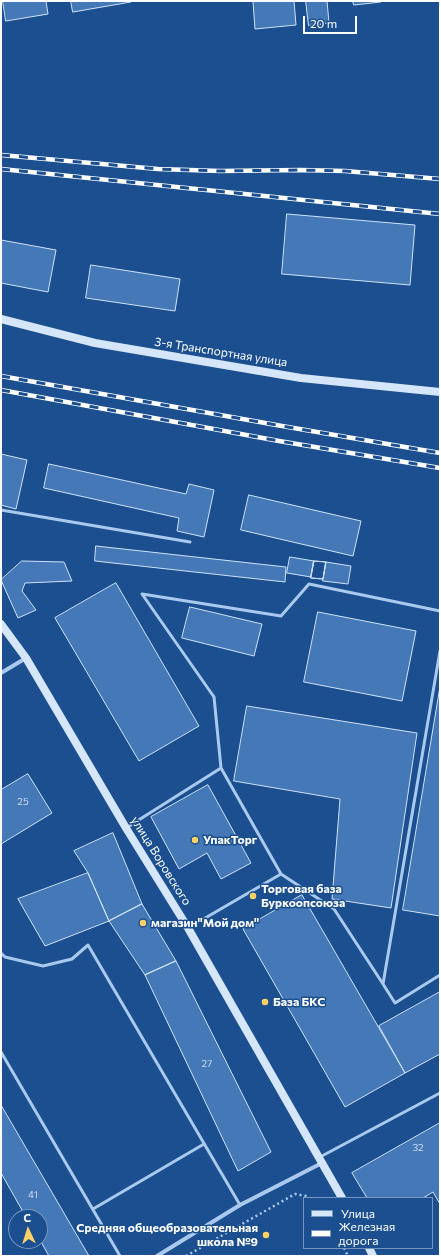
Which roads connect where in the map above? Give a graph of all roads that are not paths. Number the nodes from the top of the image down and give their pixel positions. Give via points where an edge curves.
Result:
1 (1, 319) edge
2 (440, 392) edge
3 (1, 510) edge
4 (190, 542) dead end
5 (440, 612) edge
6 (1, 624) edge
7 (440, 650) edge
8 (26, 658) junction
9 (1, 673) edge
10 (221, 768) junction
11 (126, 828) junction
12 (281, 874) junction
13 (188, 928) junction
14 (1, 953) edge
15 (440, 975) edge
16 (383, 984) junction
17 (1, 1052) edge
18 (440, 1093) edge
19 (204, 1144) junction
20 (321, 1160) junction
21 (341, 1197) edge
22 (240, 1205) junction
23 (93, 1209) junction
24 (120, 1256) edge
25 (157, 1256) edge

1 - 2 street, 3-я Транспортная улица via 95,343 301,378
3 - 4 lane
5 - 10 lane via 309,584 281,616 142,594 214,697
6 - 8 street, улица Воровского
7 - 16 lane
8 - 9 street
8 - 11 street, улица Воровского
10 - 11 lane
10 - 12 lane
11 - 13 street, улица Воровского
12 - 13 lane
12 - 16 lane via 334,909
13 - 20 street, улица Воровского
14 - 19 lane via 5,957 43,966 72,959 88,945
15 - 16 lane via 395,1003
17 - 23 lane
18 - 20 lane
19 - 22 lane
19 - 23 lane
20 - 21 street, улица Воровского
20 - 22 street
22 - 25 street
23 - 24 lane

